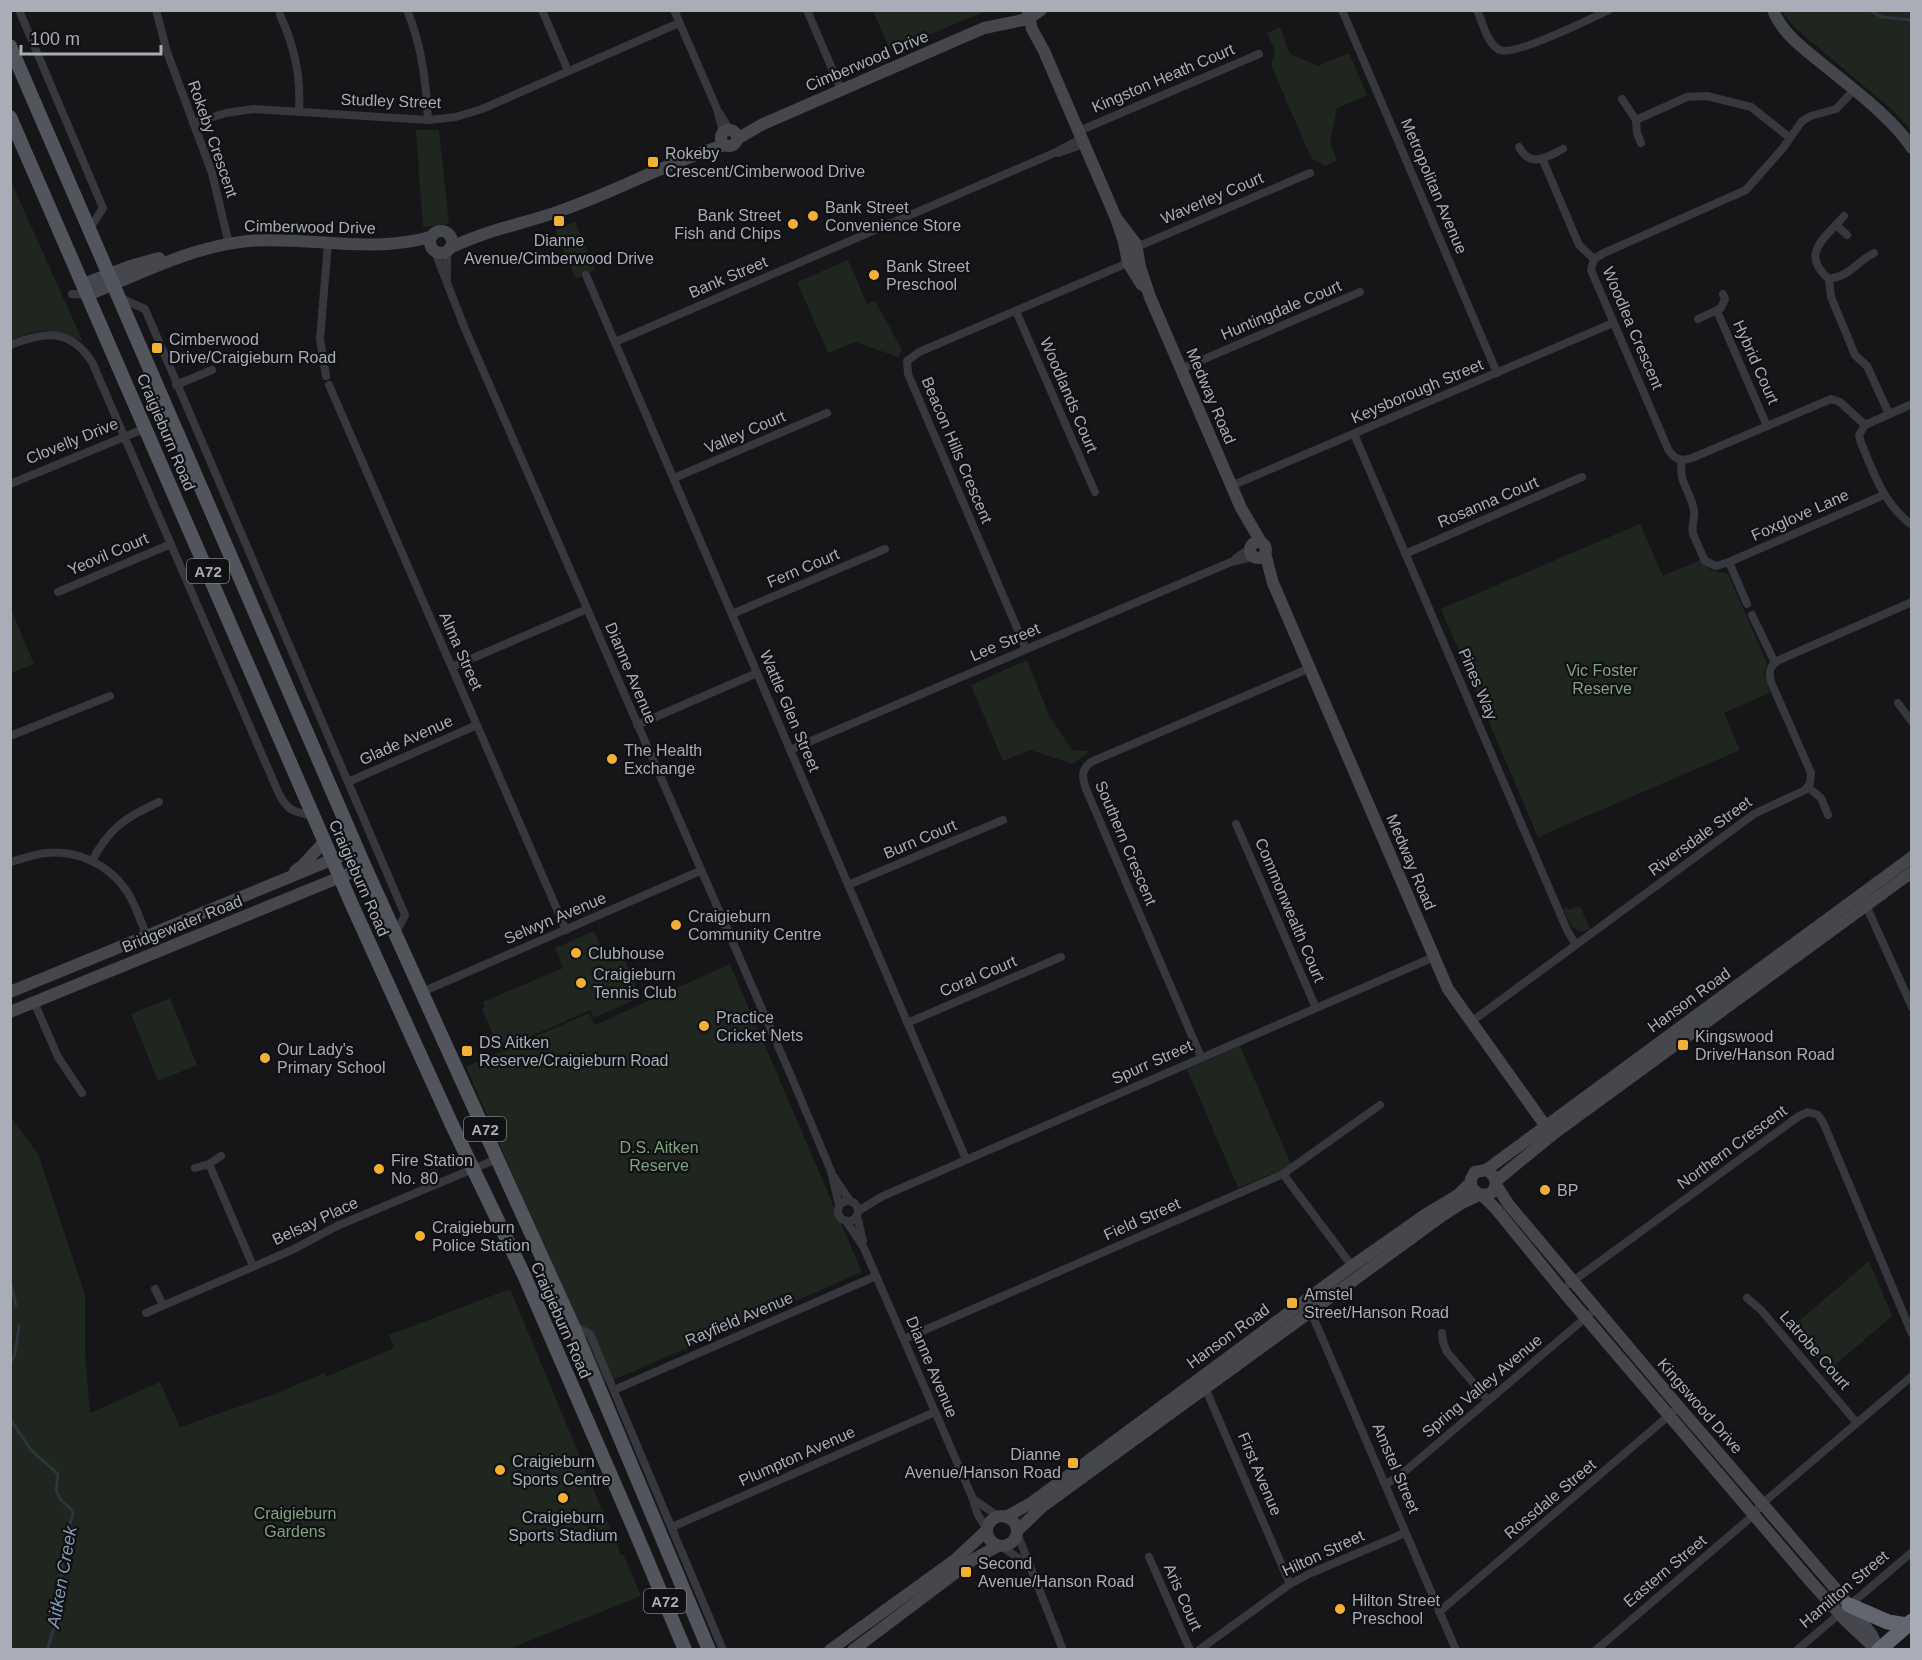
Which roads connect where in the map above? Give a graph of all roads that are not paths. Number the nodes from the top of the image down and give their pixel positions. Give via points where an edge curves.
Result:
1 (19, 10) edge
2 (156, 10) edge
3 (407, 10) edge
4 (542, 10) edge
5 (674, 10) edge
6 (807, 10) edge
7 (1342, 10) edge
8 (1477, 10) edge
9 (1609, 10) edge
10 (1773, 10) edge
11 (1032, 13) edge
12 (280, 15) dead end
13 (679, 23) junction
14 (10, 46) edge
15 (1258, 54) dead end
16 (568, 71) junction
17 (841, 90) junction
18 (1854, 90) junction
19 (1622, 99) dead end
20 (299, 112) junction
21 (10, 117) edge
22 (428, 120) junction
23 (1636, 120) junction
24 (193, 123) junction
25 (728, 135) junction
26 (1082, 137) junction
27 (1789, 137) junction
28 (1641, 143) dead end
29 (1519, 147) dead end
30 (1911, 148) edge
31 (1563, 149) dead end
32 (1542, 158) junction
33 (1310, 173) dead end
34 (1844, 216) dead end
35 (1836, 225) junction
36 (90, 228) junction
37 (446, 232) junction
38 (485, 233) junction
39 (1847, 235) dead end
40 (430, 237) junction
41 (328, 243) junction
42 (229, 244) junction
43 (401, 244) junction
44 (441, 251) junction
45 (1874, 253) dead end
46 (1132, 255) junction
47 (1594, 259) junction
48 (586, 275) dead end
49 (112, 279) junction
50 (1829, 279) junction
51 (86, 290) junction
52 (1360, 292) dead end
53 (1723, 294) dead end
54 (120, 298) junction
55 (1017, 311) junction
56 (1717, 311) junction
57 (1698, 319) dead end
58 (1613, 323) junction
59 (615, 342) junction
60 (10, 345) edge
61 (1181, 369) junction
62 (212, 370) dead end
63 (1497, 373) junction
64 (176, 385) junction
65 (1911, 404) edge
66 (827, 412) dead end
67 (1889, 414) junction
68 (1865, 425) junction
69 (1767, 426) junction
70 (146, 428) junction
71 (1354, 434) junction
72 (125, 437) junction
73 (1682, 460) junction
74 (1582, 477) dead end
75 (674, 478) junction
76 (10, 484) edge
77 (1231, 486) junction
78 (1095, 492) dead end
79 (1884, 495) junction
80 (1911, 525) edge
81 (244, 543) junction
82 (171, 544) junction
83 (885, 549) dead end
84 (1255, 551) junction
85 (1405, 554) junction
86 (1729, 562) junction
87 (237, 569) junction
88 (58, 592) dead end
89 (1911, 602) edge
90 (1747, 604) dead end
91 (587, 609) junction
92 (732, 614) junction
93 (1752, 615) dead end
94 (1026, 650) junction
95 (1774, 663) junction
96 (452, 667) junction
97 (1310, 669) junction
98 (757, 673) junction
99 (110, 696) dead end
100 (1898, 703) dead end
101 (1911, 722) edge
102 (477, 725) junction
103 (637, 725) junction
104 (10, 736) edge
105 (790, 750) junction
106 (348, 782) junction
107 (1808, 787) junction
108 (159, 802) dead end
109 (1828, 816) dead end
110 (315, 818) junction
111 (1003, 820) dead end
112 (1236, 824) dead end
113 (325, 841) junction
114 (358, 849) junction
115 (1911, 857) edge
116 (333, 859) junction
117 (92, 861) junction
118 (10, 862) edge
119 (365, 867) junction
120 (700, 871) junction
121 (1911, 872) edge
122 (341, 878) junction
123 (848, 885) junction
124 (271, 886) junction
125 (1863, 900) junction
126 (278, 902) junction
127 (566, 930) junction
128 (396, 933) junction
129 (147, 936) junction
130 (1576, 945) junction
131 (154, 953) junction
132 (1061, 957) dead end
133 (1434, 957) junction
134 (10, 992) edge
135 (422, 992) junction
136 (34, 1002) junction
137 (1911, 1007) edge
138 (1316, 1008) junction
139 (10, 1012) edge
140 (1471, 1022) junction
141 (907, 1023) junction
142 (1201, 1057) junction
143 (82, 1093) dead end
144 (1380, 1105) dead end
145 (1549, 1131) junction
146 (221, 1156) dead end
147 (499, 1158) junction
148 (966, 1159) junction
149 (209, 1164) junction
150 (470, 1164) junction
151 (195, 1168) dead end
152 (1486, 1170) junction
153 (831, 1172) junction
154 (1283, 1174) junction
155 (1470, 1183) junction
156 (1496, 1183) junction
157 (1481, 1196) junction
158 (839, 1205) junction
159 (855, 1208) junction
160 (846, 1221) junction
161 (1526, 1225) junction
162 (1515, 1233) junction
163 (864, 1248) junction
164 (253, 1266) junction
165 (1355, 1272) junction
166 (876, 1276) junction
167 (1573, 1281) junction
168 (155, 1289) dead end
169 (1562, 1290) junction
170 (1748, 1298) dead end
171 (163, 1305) junction
172 (1308, 1307) junction
173 (1596, 1309) junction
174 (146, 1313) dead end
175 (1586, 1318) junction
176 (573, 1326) junction
177 (1442, 1333) dead end
178 (1911, 1334) edge
179 (904, 1339) junction
180 (1911, 1376) edge
181 (1199, 1377) junction
182 (614, 1390) junction
183 (1206, 1390) junction
184 (1488, 1400) junction
185 (1679, 1407) junction
186 (935, 1412) junction
187 (1669, 1417) junction
188 (1857, 1423) junction
189 (1385, 1484) junction
190 (973, 1498) junction
191 (1763, 1503) junction
192 (1753, 1515) junction
193 (1002, 1516) junction
194 (672, 1527) junction
195 (987, 1531) junction
196 (1017, 1532) junction
197 (1405, 1533) junction
198 (1000, 1546) junction
199 (1911, 1552) edge
200 (1149, 1557) dead end
201 (1028, 1565) junction
202 (1822, 1573) junction
203 (1811, 1582) junction
204 (1290, 1584) junction
205 (1844, 1610) junction
206 (1439, 1612) junction
207 (1909, 1623) edge
208 (685, 1650) edge
209 (709, 1650) edge
210 (723, 1650) edge
211 (830, 1650) edge
212 (853, 1650) edge
213 (1063, 1650) edge
214 (1190, 1650) edge
215 (1199, 1650) edge
216 (1455, 1650) edge
217 (1596, 1650) edge
218 (1797, 1650) edge
219 (1878, 1650) edge

1 - 36 street via 103,208
2 - 24 street, Rokeby Crescent via 166,52
3 - 22 street via 424,69
4 - 16 street
5 - 13 street
6 - 17 street
7 - 63 street, Metropolitan Avenue
8 - 9 street via 1490,40 1506,52
10 - 18 street via 1779,24 1797,44
11 - 17 street, Cimberwood Drive via 1007,15
11 - 26 street, Medway Road via 1044,51
12 - 20 street via 297,62
13 - 16 street, Studley Street
13 - 25 street
14 - 36 main road, Craigieburn Road / A72
15 - 26 street, Kingston Heath Court
16 - 22 street, Studley Street via 472,112
17 - 25 street, Cimberwood Drive
18 - 27 street, Woodlea Crescent via 1836,109 1802,121
18 - 30 street via 1892,123
19 - 23 street
20 - 22 street, Studley Street
20 - 24 street, Studley Street via 239,111
21 - 51 main road, Craigieburn Road / A72
23 - 27 street via 1687,98 1707,96 1751,106
23 - 28 street
24 - 42 street, Rokeby Crescent via 217,190
25 - 38 street, Cimberwood Drive via 700,152 570,208
26 - 46 street, Medway Road
26 - 59 street, Bank Street via 1052,154
27 - 47 street, Woodlea Crescent via 1755,182 1740,194
29 - 32 street via 1528,158
31 - 32 street
32 - 47 street via 1579,245
33 - 46 street, Waverley Court
34 - 35 street
35 - 39 street
35 - 50 street via 1814,255
36 - 49 main road, Craigieburn Road / A72
37 - 38 street, Cimberwood Drive
37 - 40 street, Cimberwood Drive via 438,231
37 - 44 street via 451,237
38 - 44 street, Cimberwood Drive
40 - 43 street, Cimberwood Drive
40 - 44 street via 429,244
41 - 42 street, Cimberwood Drive via 272,240
41 - 43 street, Cimberwood Drive
41 - 96 street, Alma Street via 320,339 328,381
42 - 49 street, Cimberwood Drive via 184,254
43 - 44 street, Cimberwood Drive
44 - 91 street, Dianne Avenue via 460,318
45 - 50 street via 1852,270
46 - 55 street, Beacon Hills Crescent
46 - 61 street, Medway Road
47 - 58 street, Woodlea Crescent via 1592,274
48 - 59 street, Wattle Glen Street
49 - 51 street, Cimberwood Drive
49 - 54 main road, Craigieburn Road / A72
50 - 67 street via 1830,297 1855,355 1867,366
51 - 70 main road, Craigieburn Road / A72
52 - 61 street, Huntingdale Court
53 - 56 street, Hybrid Court via 1724,304
54 - 64 street, Craigieburn Road via 145,309
54 - 87 main road, Craigieburn Road / A72
55 - 78 street, Woodlands Court
55 - 94 street, Beacon Hills Crescent via 919,352 907,365
56 - 57 street, Hybrid Court
56 - 69 street, Hybrid Court
58 - 63 street, Keysborough Street
58 - 73 street, Woodlea Crescent via 1668,449 1672,456
59 - 75 street, Wattle Glen Street
60 - 72 street via 40,334 55,334 83,348
61 - 77 street, Medway Road
62 - 64 street
63 - 71 street, Keysborough Street
64 - 81 street, Craigieburn Road
65 - 67 street
66 - 75 street, Valley Court
67 - 68 street
68 - 69 street via 1840,402 1831,399
68 - 79 street via 1860,439
69 - 73 street
70 - 72 street, Clovelly Drive
70 - 110 main road, Craigieburn Road / A72
71 - 77 street, Keysborough Street
71 - 85 street, Pines Way
72 - 76 street, Clovelly Drive
72 - 82 street
73 - 86 street via 1680,476 1694,512 1692,530 1703,557 1716,566
74 - 85 street, Rosanna Court
75 - 92 street, Wattle Glen Street
77 - 84 street, Medway Road
79 - 80 street
79 - 86 street, Foxglove Lane
81 - 87 street
81 - 106 street, Craigieburn Road
82 - 88 street, Yeovil Court
82 - 110 street via 279,794 291,811
83 - 92 street, Fern Court
84 - 94 street, Lee Street
84 - 97 street, Medway Road
85 - 130 street, Pines Way
86 - 90 street
87 - 114 main road, Craigieburn Road / A72
89 - 95 street
91 - 96 street
91 - 103 street, Dianne Avenue
92 - 98 street, Wattle Glen Street
93 - 95 street
94 - 105 street, Lee Street
95 - 107 street via 1769,672 1771,682 1810,773
96 - 102 street, Alma Street
97 - 133 street, Medway Road
97 - 142 street, Southern Crescent via 1084,767 1086,789
98 - 103 street
98 - 105 street, Wattle Glen Street
99 - 104 street
100 - 101 street
102 - 106 street, Glade Avenue
102 - 127 street, Alma Street
103 - 120 street, Dianne Avenue
105 - 123 street, Wattle Glen Street
106 - 128 street, Craigieburn Road via 405,915
107 - 109 street via 1821,798
107 - 130 street, Riversdale Street via 1754,814
108 - 117 street via 115,827
110 - 113 main road, Craigieburn Road / A72
111 - 123 street, Burn Court
112 - 138 street, Commonwealth Court
113 - 116 main road, Craigieburn Road / A72
113 - 124 street via 302,866
114 - 116 street, Bridgewater Road
114 - 119 main road, Craigieburn Road / A72
115 - 125 street, Hanson Road
116 - 122 main road, Craigieburn Road / A72
116 - 124 street, Bridgewater Road
117 - 118 street via 55,852
117 - 129 street via 126,890
119 - 122 street, Bridgewater Road
119 - 128 main road, Craigieburn Road / A72
120 - 127 street, Selwyn Avenue
120 - 153 street, Dianne Avenue
121 - 125 street, Hanson Road
122 - 126 street, Bridgewater Road
122 - 150 main road, Craigieburn Road / A72
123 - 141 street, Wattle Glen Street
124 - 126 street
124 - 129 street, Bridgewater Road
125 - 137 street
125 - 145 street, Hanson Road
126 - 131 street, Bridgewater Road
127 - 135 street, Selwyn Avenue
128 - 135 main road, Craigieburn Road / A72
129 - 131 street
129 - 134 street, Bridgewater Road
130 - 140 street, Riversdale Street
131 - 136 street, Bridgewater Road
132 - 141 street, Coral Court
133 - 138 street, Spurr Street
133 - 140 street, Medway Road via 1448,989
135 - 147 main road, Craigieburn Road / A72
136 - 139 street, Bridgewater Road
136 - 143 street via 58,1057
138 - 142 street, Spurr Street
140 - 145 street, Medway Road
141 - 148 street, Wattle Glen Street
142 - 148 street, Spurr Street
144 - 154 street, Field Street
145 - 152 street, Hanson Road
145 - 156 street, Hanson Road
146 - 149 street
147 - 150 street, Belsay Place
147 - 176 main road, Craigieburn Road / A72
148 - 159 street, Spurr Street
149 - 151 street
149 - 164 street
150 - 164 street, Belsay Place via 457,1175
150 - 208 main road, Craigieburn Road / A72 via 547,1329
152 - 155 street via 1475,1172
152 - 156 street via 1493,1174
153 - 158 street, Dianne Avenue
153 - 159 street, Dianne Avenue
154 - 165 street
154 - 179 street, Field Street
155 - 157 street
155 - 165 street, Hanson Road
156 - 157 street via 1490,1194
156 - 161 street, Kingswood Drive
157 - 162 street, Kingswood Drive
157 - 165 street, Hanson Road via 1453,1208
158 - 159 street via 844,1201
158 - 160 street via 838,1215
159 - 160 street via 852,1221
159 - 163 street, Dianne Avenue
160 - 163 street, Dianne Avenue
161 - 162 street
161 - 167 street, Kingswood Drive
162 - 169 street, Kingswood Drive
163 - 166 street, Dianne Avenue
164 - 171 street, Belsay Place
165 - 172 street, Hanson Road
166 - 179 street, Dianne Avenue
166 - 182 street, Rayfield Avenue
167 - 169 street, Northern Crescent
167 - 173 street, Kingswood Drive
167 - 178 street, Northern Crescent via 1808,1112 1818,1115 1823,1122
168 - 171 street
169 - 175 street, Kingswood Drive
170 - 188 street, Latrobe Court
171 - 174 street, Belsay Place
172 - 181 street, Hanson Road
172 - 183 street, Hanson Road
172 - 189 street, Amstel Street
173 - 175 street, Spring Valley Avenue
173 - 185 street, Kingswood Drive
175 - 184 street, Spring Valley Avenue
175 - 187 street, Kingswood Drive
176 - 182 street, Craigieburn Road via 590,1334
176 - 209 main road, Craigieburn Road / A72
177 - 184 street via 1447,1352
179 - 186 street, Dianne Avenue
180 - 188 street
181 - 183 street, First Avenue
181 - 193 street, Hanson Road via 1035,1500
182 - 194 street, Craigieburn Road
183 - 196 street, Hanson Road via 1042,1508
183 - 204 street, First Avenue
184 - 189 street, Spring Valley Avenue
185 - 187 street, Rossdale Street
185 - 191 street, Kingswood Drive
186 - 190 street, Dianne Avenue
186 - 194 street, Plumpton Avenue
187 - 192 street, Kingswood Drive
187 - 206 street, Rossdale Street
188 - 191 street
189 - 197 street, Amstel Street
190 - 193 street
190 - 195 street, Dianne Avenue
191 - 192 street
191 - 202 street, Kingswood Drive
192 - 203 street, Kingswood Drive
192 - 217 street, Eastern Street
193 - 195 street via 990,1522
193 - 196 street via 1013,1520
194 - 210 street, Craigieburn Road
195 - 198 street via 991,1542
195 - 211 street
196 - 198 street via 1013,1541
196 - 201 street
197 - 204 street, Hilton Street
197 - 206 street, Amstel Street
198 - 201 street
198 - 212 street via 974,1558
199 - 205 street, Hamilton Street
200 - 214 street, Aris Court
201 - 213 street
202 - 203 street
202 - 205 street, Kingswood Drive
203 - 205 street, Kingswood Drive
204 - 215 street, Hilton Street
205 - 207 highway via 1888,1622
205 - 218 street, Hamilton Street
205 - 219 street, Kingswood Drive via 1872,1635
206 - 216 street, Amstel Street
207 - 219 highway

